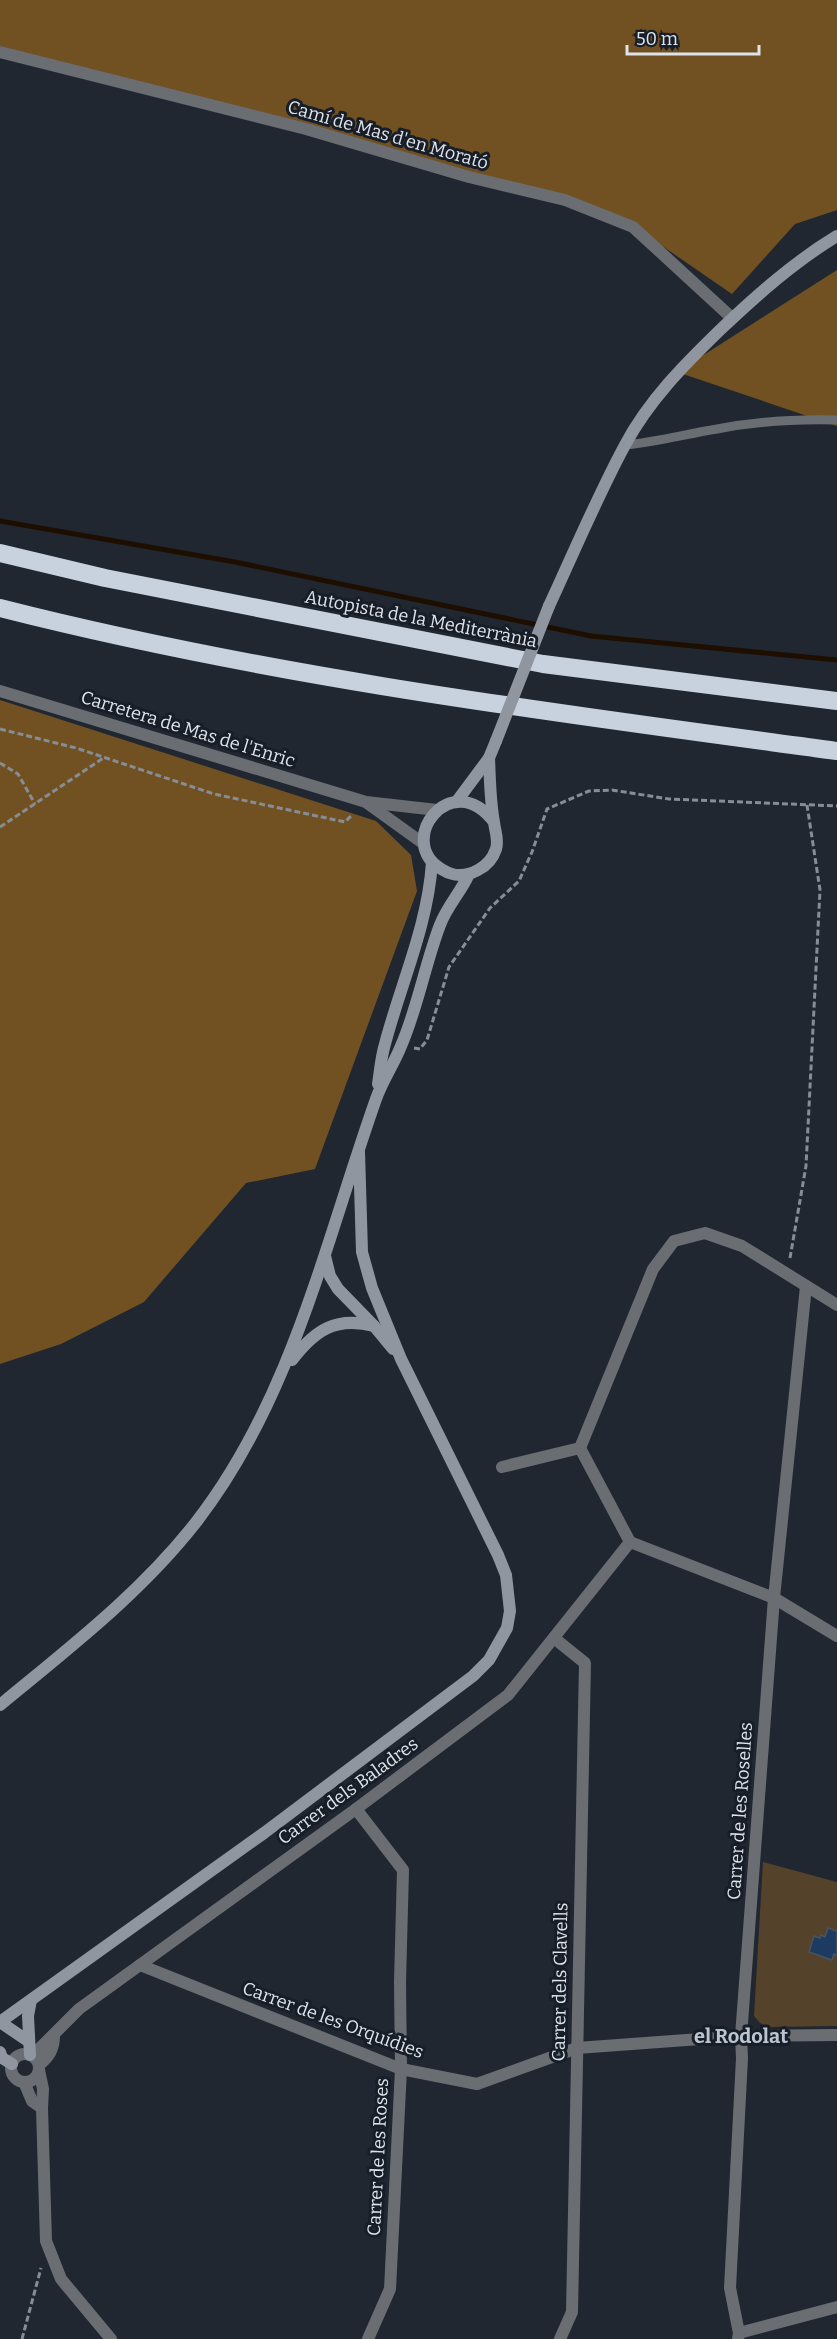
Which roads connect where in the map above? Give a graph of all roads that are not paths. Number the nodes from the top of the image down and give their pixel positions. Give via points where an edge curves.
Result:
1 (0, 52) edge
2 (837, 236) edge
3 (732, 318) junction
4 (837, 420) edge
5 (625, 445) junction
6 (0, 553) edge
7 (0, 608) edge
8 (0, 691) edge
9 (837, 701) edge
10 (837, 751) edge
11 (489, 758) junction
12 (457, 801) junction
13 (366, 802) junction
14 (436, 810) junction
15 (494, 822) junction
16 (424, 844) junction
17 (432, 862) junction
18 (469, 874) junction
19 (377, 1097) junction
20 (359, 1152) junction
21 (325, 1251) junction
22 (806, 1286) junction
23 (837, 1305) edge
24 (374, 1326) junction
25 (401, 1359) junction
26 (284, 1370) junction
27 (580, 1448) junction
28 (502, 1467) dead end
29 (630, 1542) junction
30 (774, 1598) junction
31 (837, 1636) edge
32 (554, 1638) junction
33 (0, 1705) edge
34 (356, 1809) junction
35 (140, 1965) junction
36 (31, 2000) junction
37 (0, 2022) edge
38 (837, 2035) edge
39 (741, 2036) junction
40 (28, 2041) junction
41 (577, 2048) junction
42 (0, 2052) edge
43 (36, 2062) junction
44 (401, 2069) junction
45 (12, 2072) edge
46 (0, 2078) edge
47 (42, 2108) junction
48 (837, 2307) edge
49 (739, 2336) edge
50 (111, 2339) edge
51 (368, 2339) edge
52 (560, 2339) edge

1 - 3 street, Camí de Mas d'en Morató via 306,129 469,177 565,200 633,227
2 - 3 main road via 809,253
3 - 5 main road via 676,372
4 - 5 lane via 781,420
5 - 11 main road, bridge via 549,606
6 - 9 highway, Autopista de la Mediterrània via 117,580 543,664
7 - 10 highway via 88,631 309,675 530,710
8 - 13 street, Carretera de Mas de l'Enric
11 - 12 main road
11 - 15 main road
12 - 14 main road
12 - 15 main road via 473,804
13 - 14 street
13 - 16 street
14 - 16 main road via 424,831
15 - 18 main road via 496,848 481,869
16 - 17 main road
17 - 18 main road via 446,872
17 - 19 main road via 424,916 384,1046
18 - 19 main road via 440,925 402,1046
19 - 20 main road
20 - 21 main road
20 - 25 main road via 362,1252
21 - 24 main road via 330,1276 338,1289
21 - 26 main road
22 - 23 street
22 - 27 street via 741,1246 705,1233 674,1241 653,1269
22 - 30 street, Carrer de les Roselles
24 - 25 main road
24 - 26 main road via 359,1322 326,1328 305,1342
25 - 36 main road via 506,1575 510,1611 498,1645 473,1676 436,1706
26 - 33 main road via 257,1428 197,1521 107,1616
27 - 28 street
27 - 29 street
29 - 30 street
29 - 32 street, Carrer dels Baladres
30 - 31 street
30 - 39 street, Carrer de les Roselles
32 - 34 street, Carrer dels Baladres via 508,1695
32 - 41 street, Carrer dels Clavells via 585,1662
34 - 35 street, Carrer dels Baladres
34 - 44 street, Carrer de les Roses via 404,1870
35 - 43 street, Carrer dels Baladres via 79,2009 54,2036 49,2056
35 - 44 street, Carrer de les Orquídies
36 - 37 main road
36 - 40 main road
37 - 40 main road
38 - 39 street, Carrer de les Orquídies
39 - 41 street, Carrer de les Orquídies
39 - 49 street, Carrer de les Roselles via 730,2288
40 - 43 main road
41 - 44 street, Carrer de les Orquídies via 477,2084
41 - 52 street, Carrer dels Clavells via 572,2312
42 - 45 main road
43 - 45 street via 20,2055
43 - 45 street via 36,2078
43 - 47 street via 44,2089
44 - 51 street, Carrer de les Roses via 390,2289
45 - 46 street
45 - 47 street via 32,2101
47 - 50 street via 46,2241 62,2279
48 - 49 street

